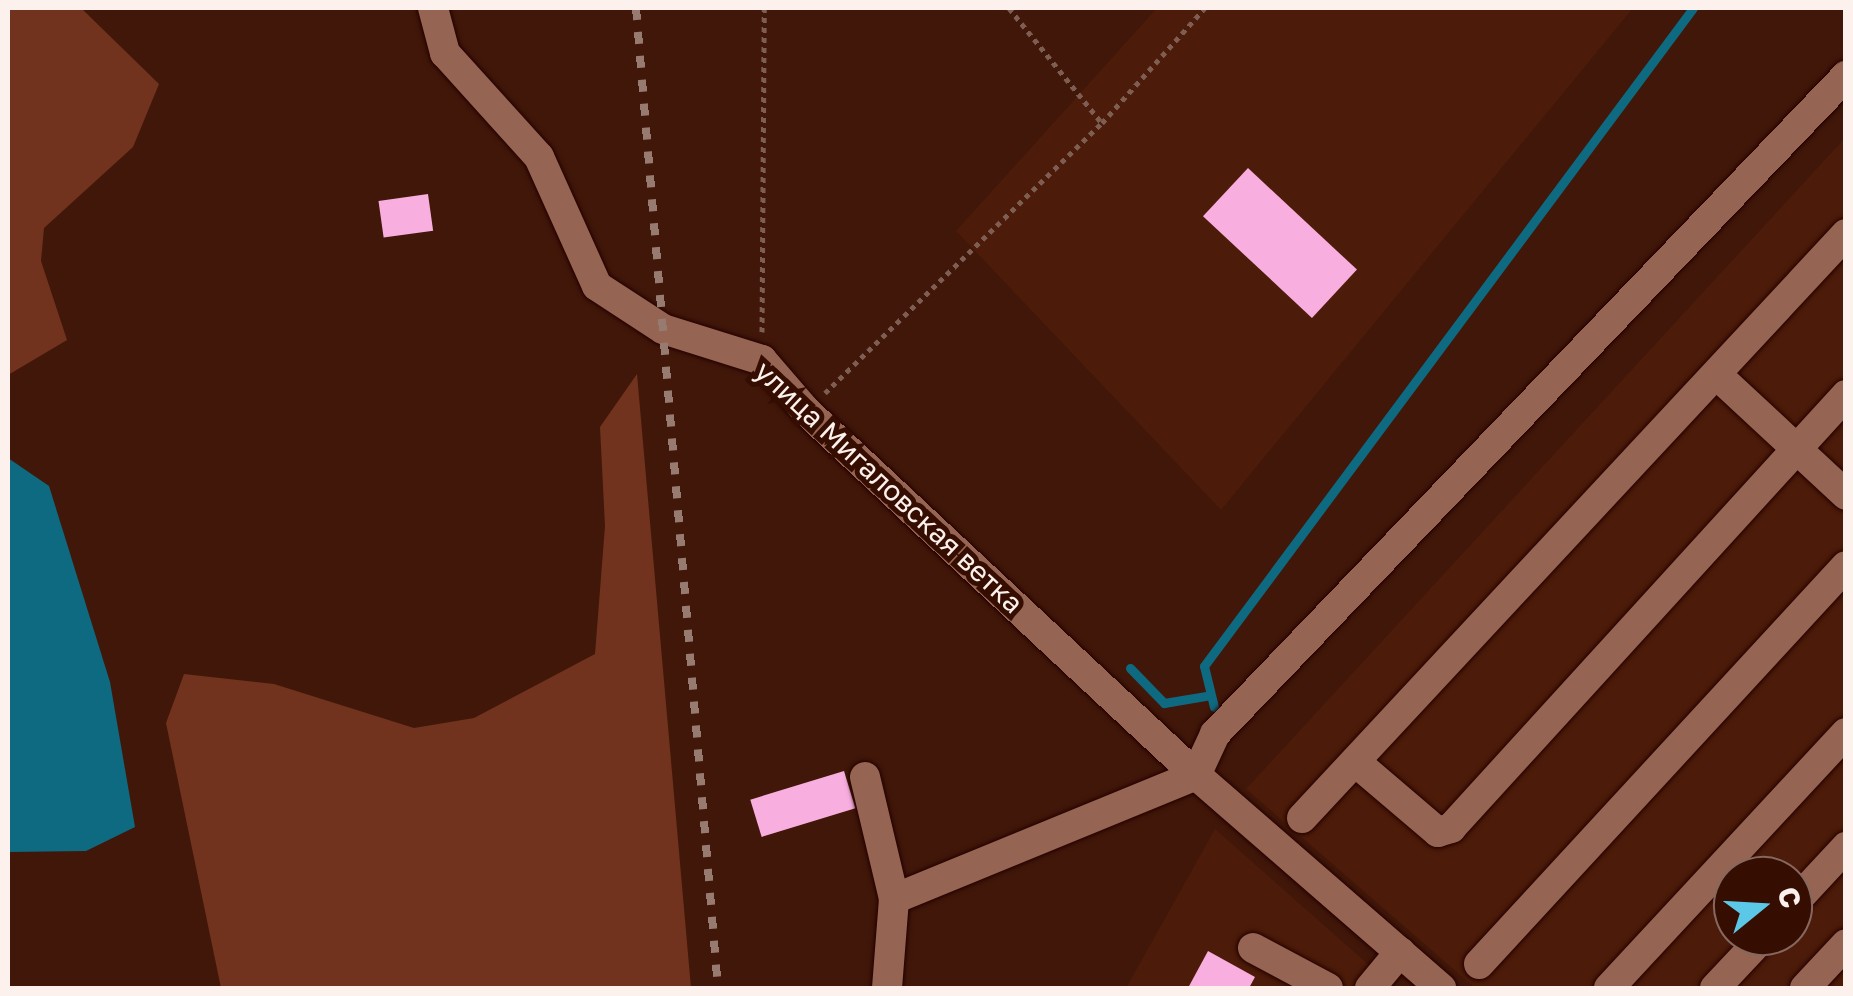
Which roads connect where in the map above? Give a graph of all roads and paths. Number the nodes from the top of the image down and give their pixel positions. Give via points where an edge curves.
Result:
1 (433, 8) edge
2 (764, 8) edge
3 (1010, 8) edge
4 (1205, 8) edge
5 (1846, 76) edge
6 (1102, 123) junction
7 (1846, 234) edge
8 (762, 360) junction
9 (1717, 374) junction
10 (1846, 395) edge
11 (806, 411) junction
12 (1796, 448) junction
13 (1846, 495) edge
14 (1846, 566) edge
15 (1846, 733) edge
16 (1358, 764) junction
17 (1196, 774) junction
18 (865, 777) dead end
19 (1302, 818) dead end
20 (1846, 847) edge
21 (1813, 882) edge
22 (894, 899) junction
23 (1846, 944) edge
24 (1254, 948) dead end
25 (1400, 952) junction
26 (1746, 956) edge
27 (1480, 964) dead end
28 (887, 988) edge
29 (1328, 988) edge
30 (1370, 988) edge
31 (1440, 988) edge
32 (1609, 988) edge
33 (1716, 988) edge
34 (1805, 988) edge

1 - 8 lane, улица Мигаловская ветка via 446,53 539,157 596,286 663,329
2 - 8 path
3 - 6 path
4 - 6 path
5 - 17 lane via 1215,734
6 - 11 path
7 - 9 lane
8 - 11 lane, улица Мигаловская ветка
9 - 12 lane
9 - 16 lane
10 - 12 lane
11 - 17 lane, улица Мигаловская ветка
12 - 13 lane
12 - 16 lane via 1451,828 1438,832
14 - 27 lane
15 - 32 lane
16 - 19 lane
17 - 22 lane
17 - 25 lane, улица Мигаловская ветка
18 - 22 lane
20 - 21 lane
22 - 28 lane
23 - 34 lane
24 - 29 lane
25 - 30 lane
25 - 31 lane, улица Мигаловская ветка
26 - 33 lane

